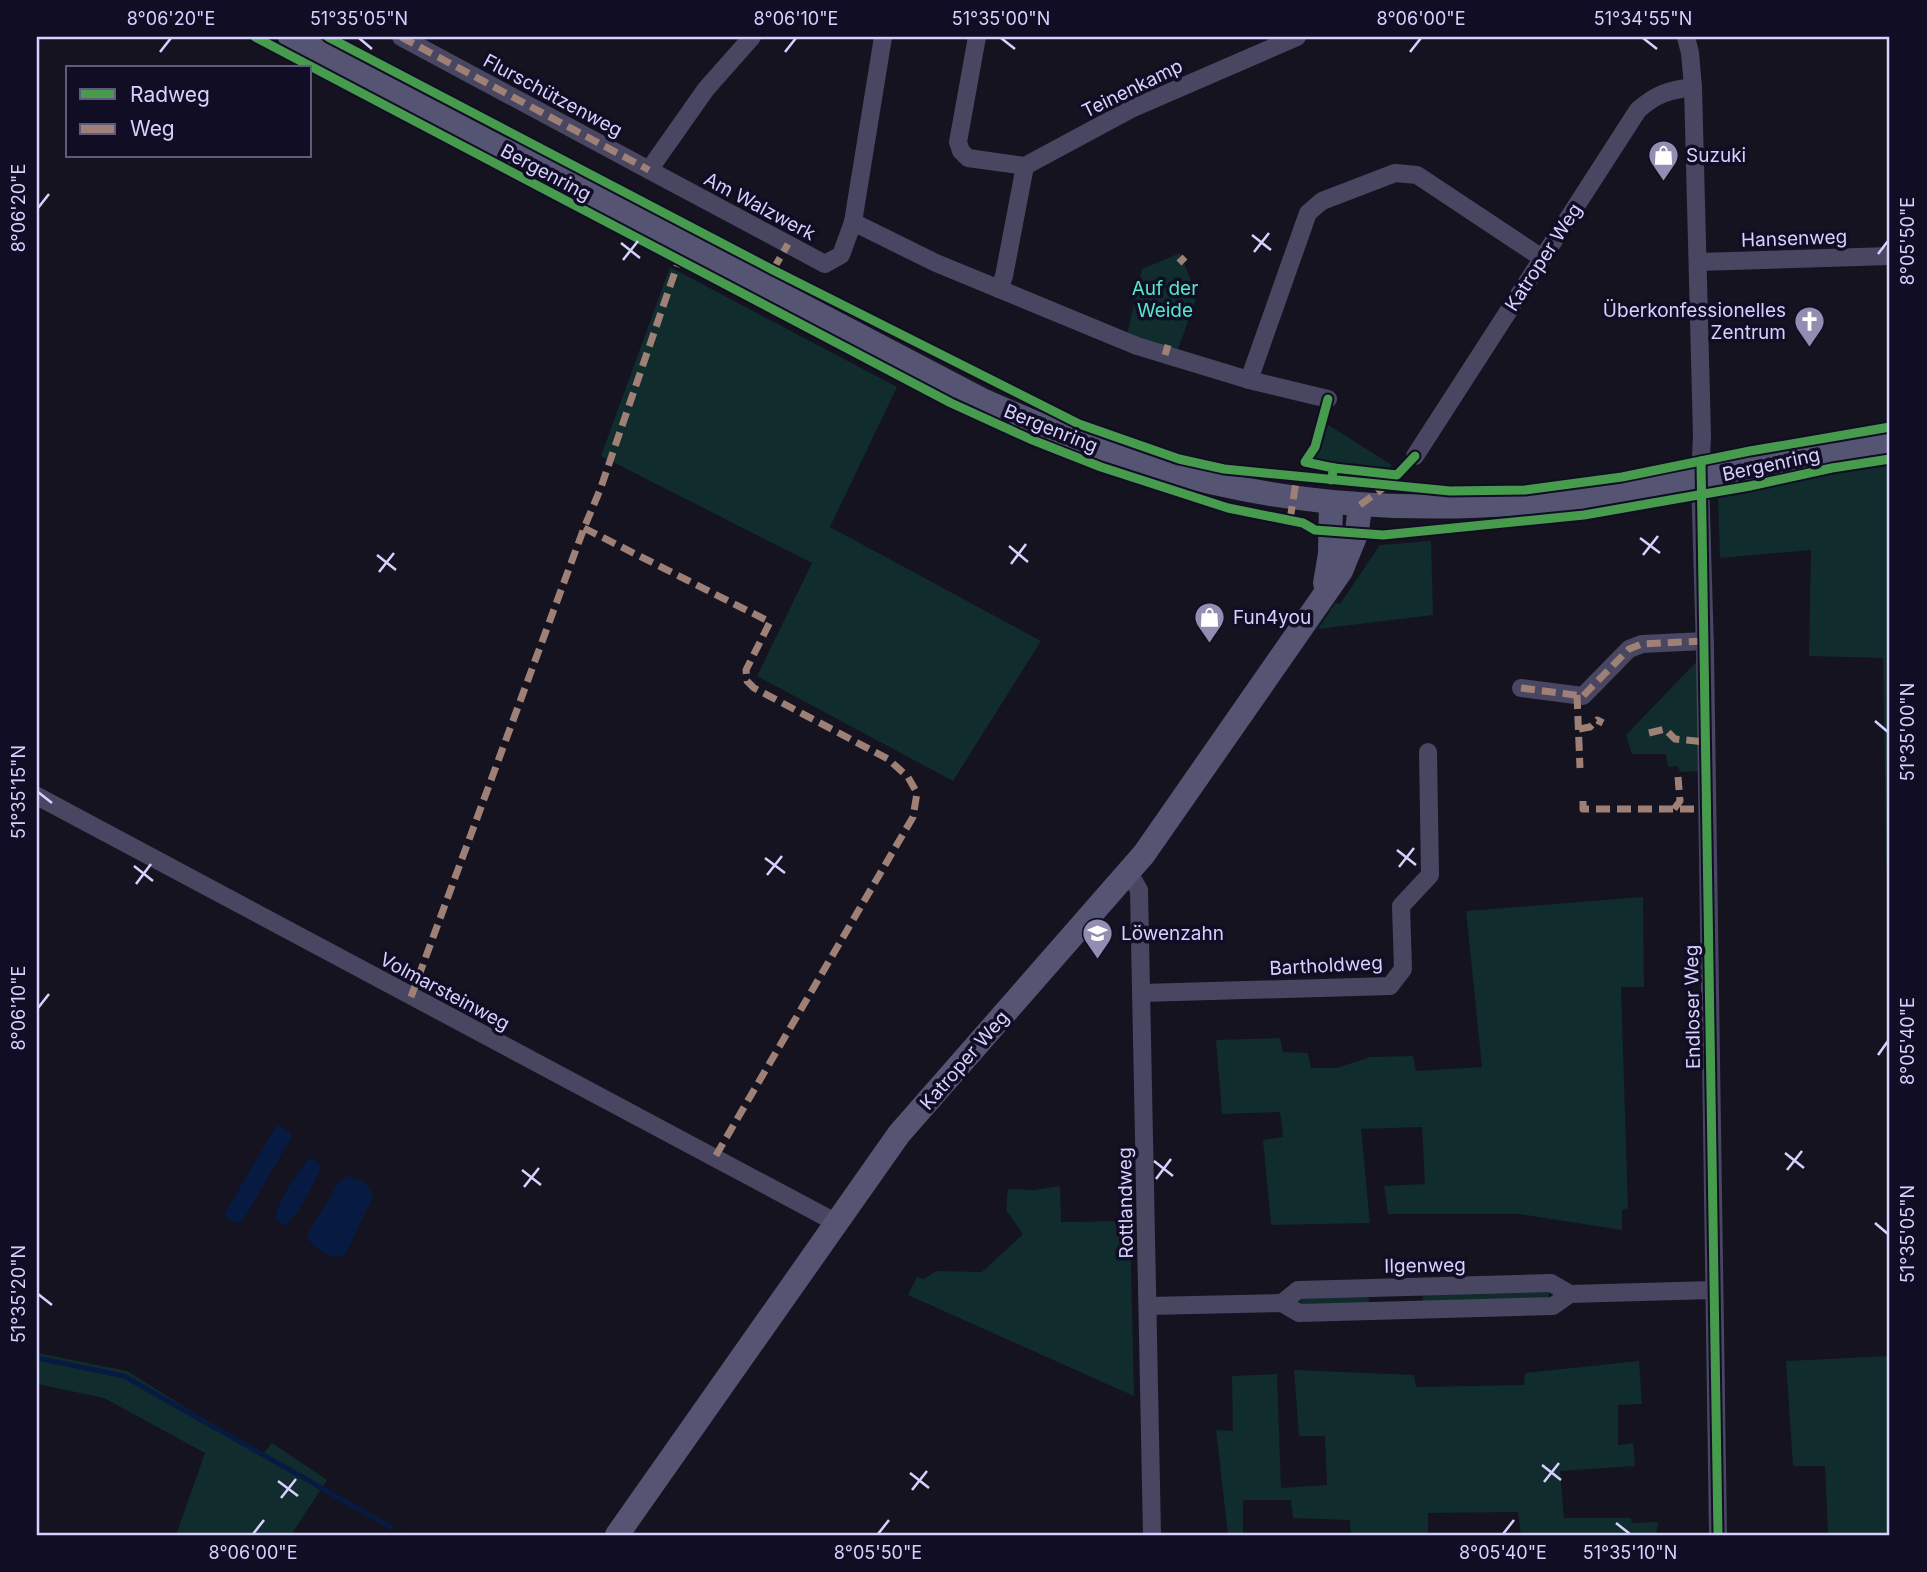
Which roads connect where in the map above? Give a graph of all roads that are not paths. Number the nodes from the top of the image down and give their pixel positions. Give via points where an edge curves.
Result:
1 (290, 37) edge
2 (401, 37) edge
3 (752, 37) edge
4 (883, 37) edge
5 (977, 37) edge
6 (1297, 37) edge
7 (1686, 37) edge
8 (1693, 87) junction
9 (1025, 166) junction
10 (649, 170) junction
11 (853, 222) junction
12 (1890, 256) edge
13 (1542, 258) junction
14 (1698, 262) junction
15 (999, 289) junction
16 (1249, 380) junction
17 (1328, 399) dead end
18 (1890, 441) edge
19 (1416, 456) dead end
20 (1700, 478) junction
21 (1331, 503) junction
22 (1360, 505) junction
23 (1324, 594) junction
24 (1705, 641) junction
25 (1521, 688) dead end
26 (1427, 752) dead end
27 (37, 796) edge
28 (1129, 873) junction
29 (1142, 993) junction
30 (835, 1222) junction
31 (1714, 1290) junction
32 (1148, 1306) junction
33 (617, 1535) edge
34 (1152, 1535) edge
35 (1718, 1535) edge

1 - 21 main road, Bergenring via 982,400 1152,467 1240,489
2 - 10 street, Flurschützenweg
3 - 10 street via 706,89
4 - 11 street, Am Walzwerk
5 - 9 street via 958,142 961,151 968,158
6 - 9 street, Teinenkamp via 1131,109
7 - 8 street
8 - 13 street, Katroper Weg via 1654,96 1638,110
8 - 14 street
9 - 15 street
10 - 11 street, Am Walzwerk via 825,264 841,255
11 - 15 street
12 - 14 street, Hansenweg
13 - 16 street via 1416,175 1395,173 1322,201 1308,213
13 - 19 street, Katroper Weg
14 - 20 street
15 - 16 street via 1137,346
16 - 17 street
18 - 20 main road, Bergenring
20 - 22 main road, Bergenring via 1527,504 1451,508
20 - 24 street, Endloser Weg
21 - 22 main road, Bergenring
21 - 23 main road, Katroper Weg
22 - 23 main road, Katroper Weg via 1357,532 1341,571
23 - 28 main road, Katroper Weg
24 - 25 street via 1642,644 1629,649 1583,696
24 - 31 street, Endloser Weg
26 - 29 street, Bartholdweg via 1430,875 1401,906 1403,969 1390,986
27 - 30 street, Volmarsteinweg
28 - 29 street, Rottlandweg via 1139,890
28 - 30 main road, Katroper Weg via 899,1134
29 - 32 street, Rottlandweg
30 - 33 main road, Katroper Weg
31 - 32 street, Ilgenweg via 1570,1294 1551,1283 1380,1287 1298,1290 1282,1303
31 - 35 street, Endloser Weg
32 - 34 street, Rottlandweg

